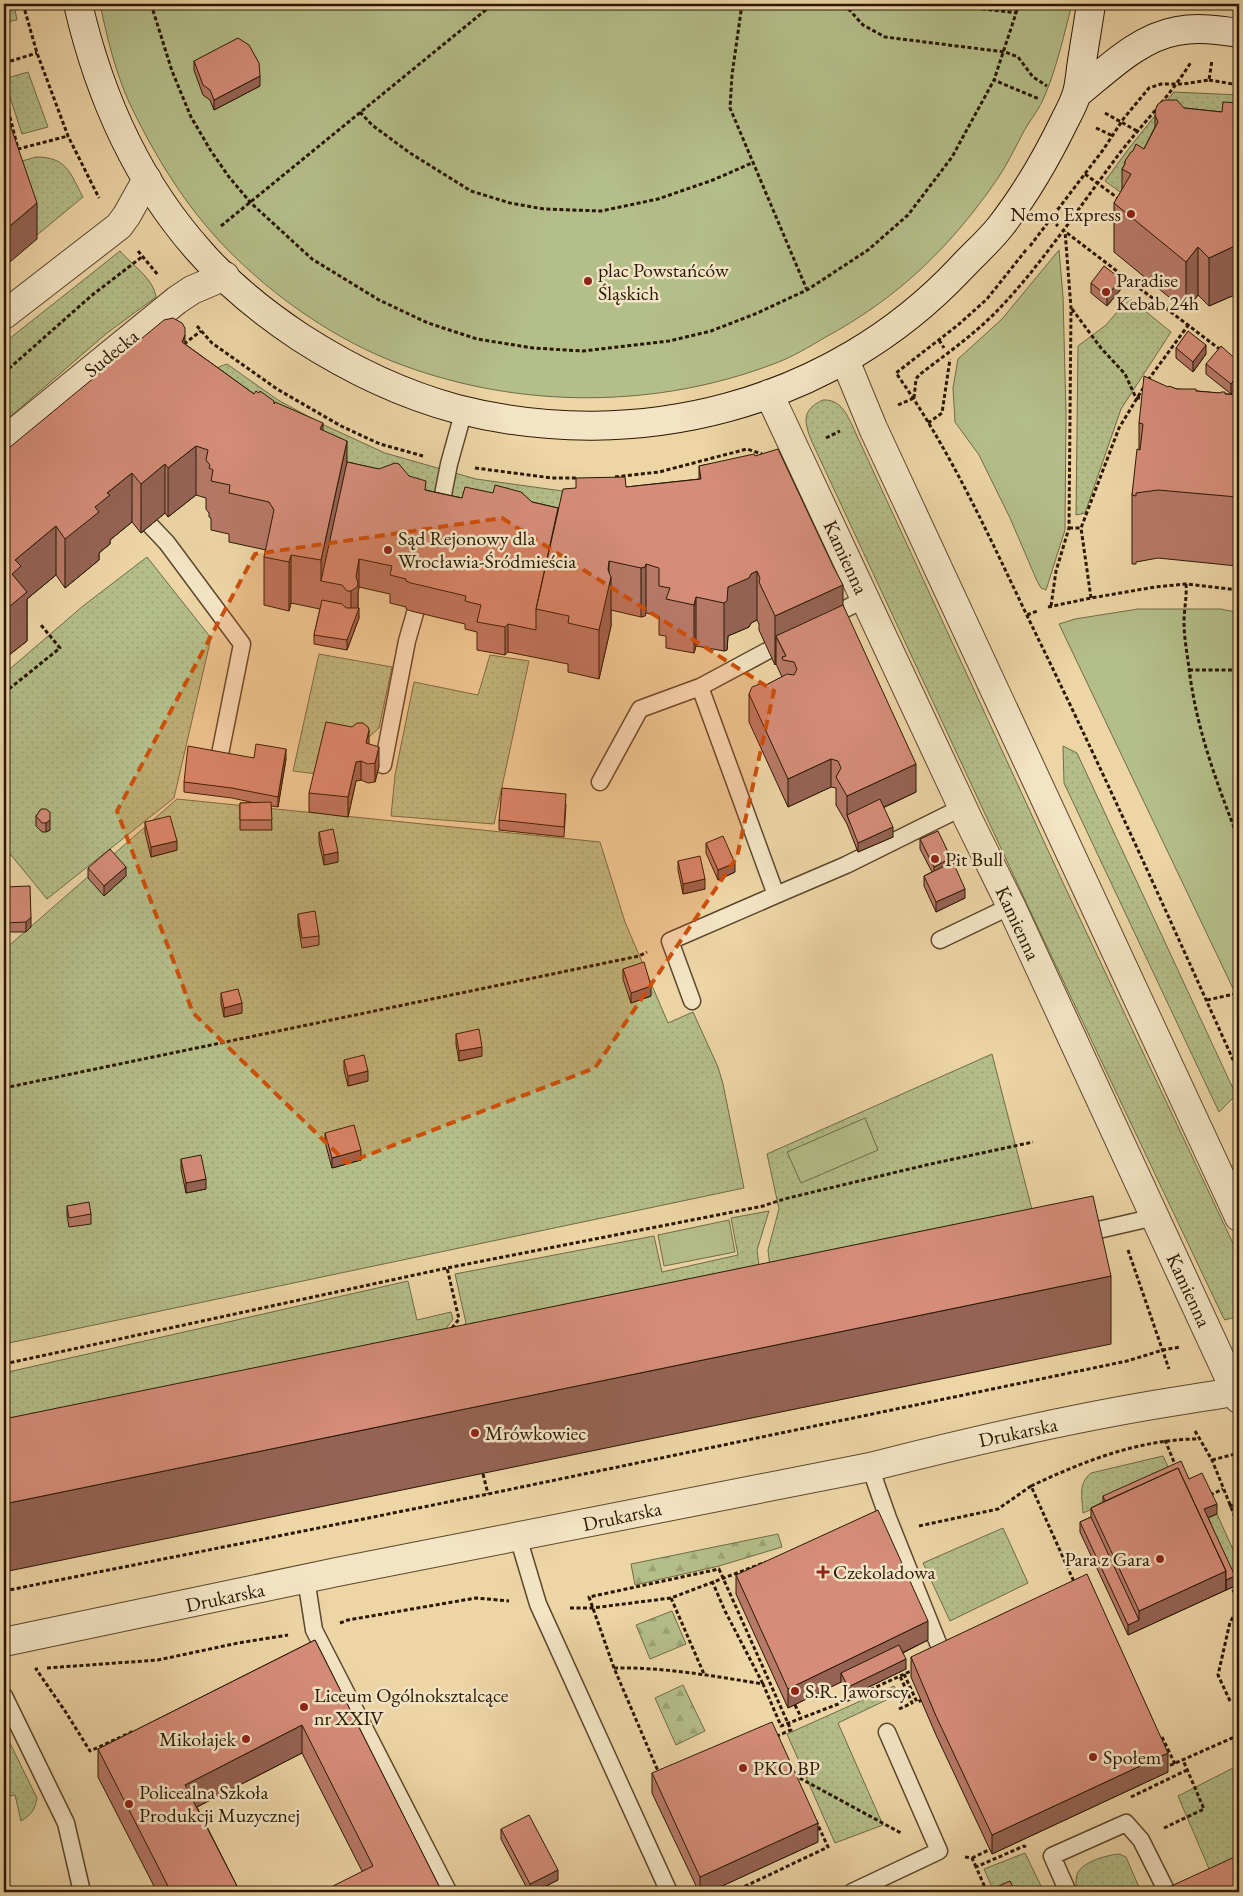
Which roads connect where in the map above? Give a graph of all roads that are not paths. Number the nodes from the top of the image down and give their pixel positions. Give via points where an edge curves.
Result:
1 (78, 4) edge
2 (1091, 4) edge
3 (1239, 32) edge
4 (1077, 94) junction
5 (147, 179) junction
6 (225, 276) junction
7 (4, 315) edge
8 (845, 360) junction
9 (770, 394) junction
10 (464, 410) junction
11 (4, 441) edge
12 (438, 521) edge
13 (150, 525) dead end
14 (865, 599) junction
15 (415, 612) dead end
16 (832, 615) edge
17 (769, 650) edge
18 (700, 687) junction
19 (220, 754) edge
20 (383, 765) dead end
21 (600, 782) dead end
22 (963, 807) junction
23 (776, 895) junction
24 (1011, 906) junction
25 (940, 940) dead end
26 (692, 1001) dead end
27 (1155, 1217) junction
28 (1239, 1217) edge
29 (1067, 1237) edge
30 (1238, 1394) edge
31 (870, 1467) junction
32 (518, 1537) junction
33 (306, 1579) junction
34 (4, 1642) edge
35 (938, 1643) edge
36 (4, 1696) edge
37 (887, 1732) dead end
38 (447, 1889) dead end
39 (82, 1892) edge
40 (669, 1892) edge
41 (852, 1892) edge
42 (1068, 1892) edge
43 (1167, 1892) edge

1 - 5 street via 101,87
2 - 4 street
3 - 4 street via 1191,29 1160,36 1134,49
4 - 8 street via 1037,173 999,227 936,295 890,331
5 - 6 street via 195,246
5 - 7 street via 119,226
6 - 10 street via 273,318 324,353 380,382
6 - 11 street, Sudecka via 192,290 178,300 56,410
8 - 9 street
8 - 28 street via 873,428
9 - 10 street via 682,418 597,426 521,421
9 - 14 street, Kamienna
10 - 12 lane
13 - 19 lane via 242,644
14 - 16 lane
14 - 22 street, Kamienna
15 - 20 lane
17 - 18 lane
18 - 21 lane via 640,709
18 - 23 lane
22 - 23 lane via 846,865
22 - 24 street, Kamienna
23 - 26 lane via 670,941
24 - 25 lane
24 - 27 street, Kamienna
27 - 29 lane
27 - 30 street, Kamienna
30 - 31 street, Drukarska via 1153,1405
31 - 32 street, Drukarska
31 - 35 lane
32 - 33 street, Drukarska
32 - 40 lane via 538,1604
33 - 34 street, Drukarska
33 - 38 lane via 314,1630
36 - 39 lane via 66,1823
37 - 41 lane via 939,1851
42 - 43 lane via 1052,1856 1126,1823 1141,1840

